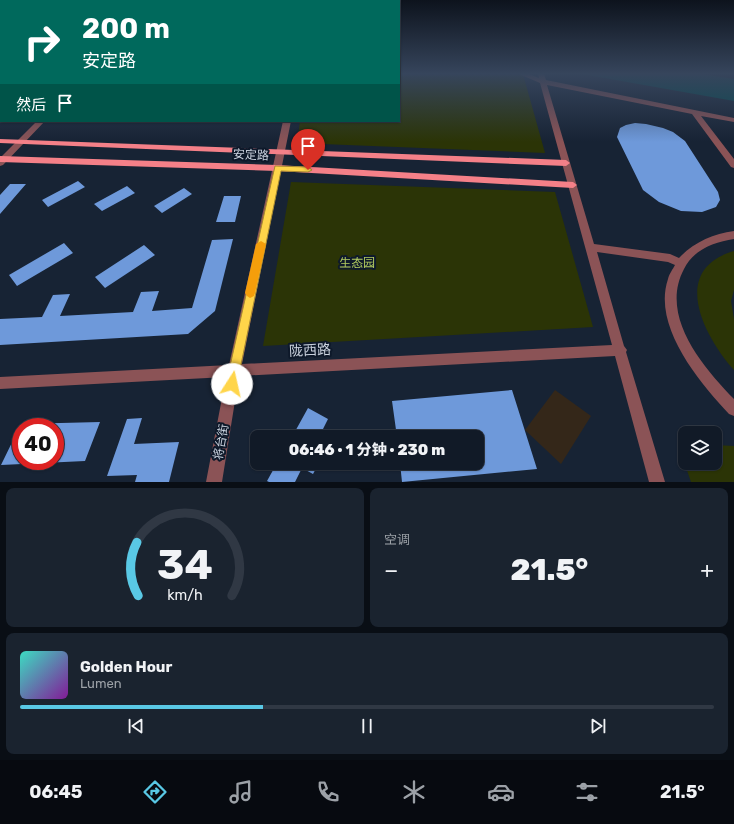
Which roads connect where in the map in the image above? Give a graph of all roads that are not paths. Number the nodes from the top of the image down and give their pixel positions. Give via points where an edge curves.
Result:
1 (548, 96) edge
2 (625, 96) edge
3 (694, 112) junction
4 (734, 120) edge
5 (40, 122) edge
6 (287, 122) edge
7 (0, 141) edge
8 (21, 142) junction
9 (282, 151) junction
10 (1, 160) edge
11 (566, 163) junction
12 (734, 165) edge
13 (277, 168) junction
14 (573, 185) junction
15 (734, 235) edge
16 (591, 247) junction
17 (681, 263) junction
18 (621, 350) junction
19 (234, 370) junction
20 (0, 383) edge
21 (734, 409) edge
22 (214, 482) edge
23 (657, 482) edge

1 - 11 street
2 - 3 street
3 - 4 street
3 - 12 street
5 - 8 street
6 - 9 street, 将台街
7 - 8 main road, 安定路
8 - 9 main road, 安定路
8 - 10 street
9 - 11 main road, 安定路
9 - 13 street, 将台街
10 - 13 main road, 安定路
11 - 14 street
13 - 14 main road, 安定路
13 - 19 street, 将台街
14 - 16 street
15 - 17 street via 701,245
16 - 17 street via 670,258
16 - 18 street
17 - 21 street via 673,277 670,294 676,326 698,368
18 - 19 street, 陇西路
18 - 23 street
19 - 20 street, 陇西路
19 - 22 street, 将台街

